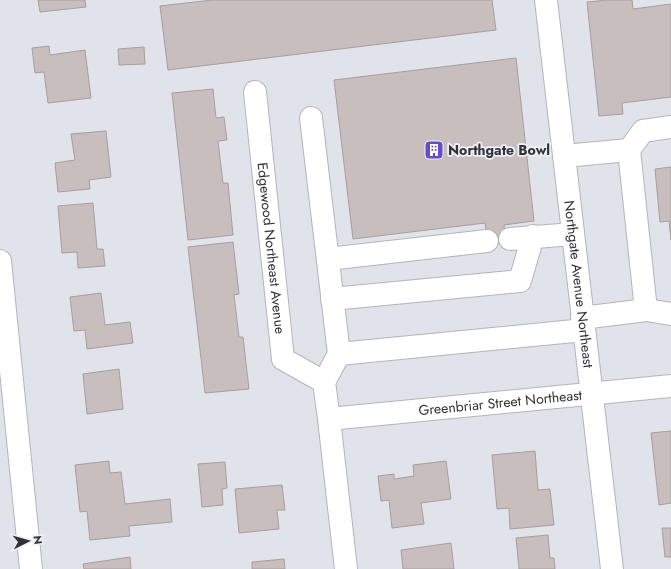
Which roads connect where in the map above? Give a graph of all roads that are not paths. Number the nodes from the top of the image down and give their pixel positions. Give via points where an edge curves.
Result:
1 (546, 0) edge
2 (255, 92) dead end
3 (311, 118) dead end
4 (671, 127) edge
5 (629, 150) junction
6 (564, 156) junction
7 (573, 234) junction
8 (533, 236) junction
9 (510, 239) dead end
10 (487, 241) dead end
11 (328, 260) junction
12 (0, 261) edge
13 (332, 299) junction
14 (646, 310) junction
15 (671, 314) edge
16 (583, 324) junction
17 (339, 354) junction
18 (324, 382) junction
19 (671, 386) edge
20 (591, 394) junction
21 (329, 419) junction
22 (31, 569) edge
23 (346, 569) edge
24 (612, 569) edge

1 - 6 street, Northgate Avenue Northeast
2 - 18 street, Edgewood Northeast Avenue via 283,359
3 - 11 street
4 - 5 street via 643,131
5 - 6 street
5 - 14 street
6 - 7 street, Northgate Avenue Northeast
7 - 8 street
7 - 16 street, Northgate Avenue Northeast
8 - 9 street
8 - 13 street via 520,281
10 - 11 street
11 - 13 street
12 - 22 street
13 - 17 street
14 - 15 street
14 - 16 street
16 - 17 street
16 - 20 street, Northgate Avenue Northeast
17 - 18 street
18 - 21 street
19 - 20 street, Greenbriar Street Northeast
20 - 21 street, Greenbriar Street Northeast
20 - 24 street, Northgate Avenue Northeast
21 - 23 street

